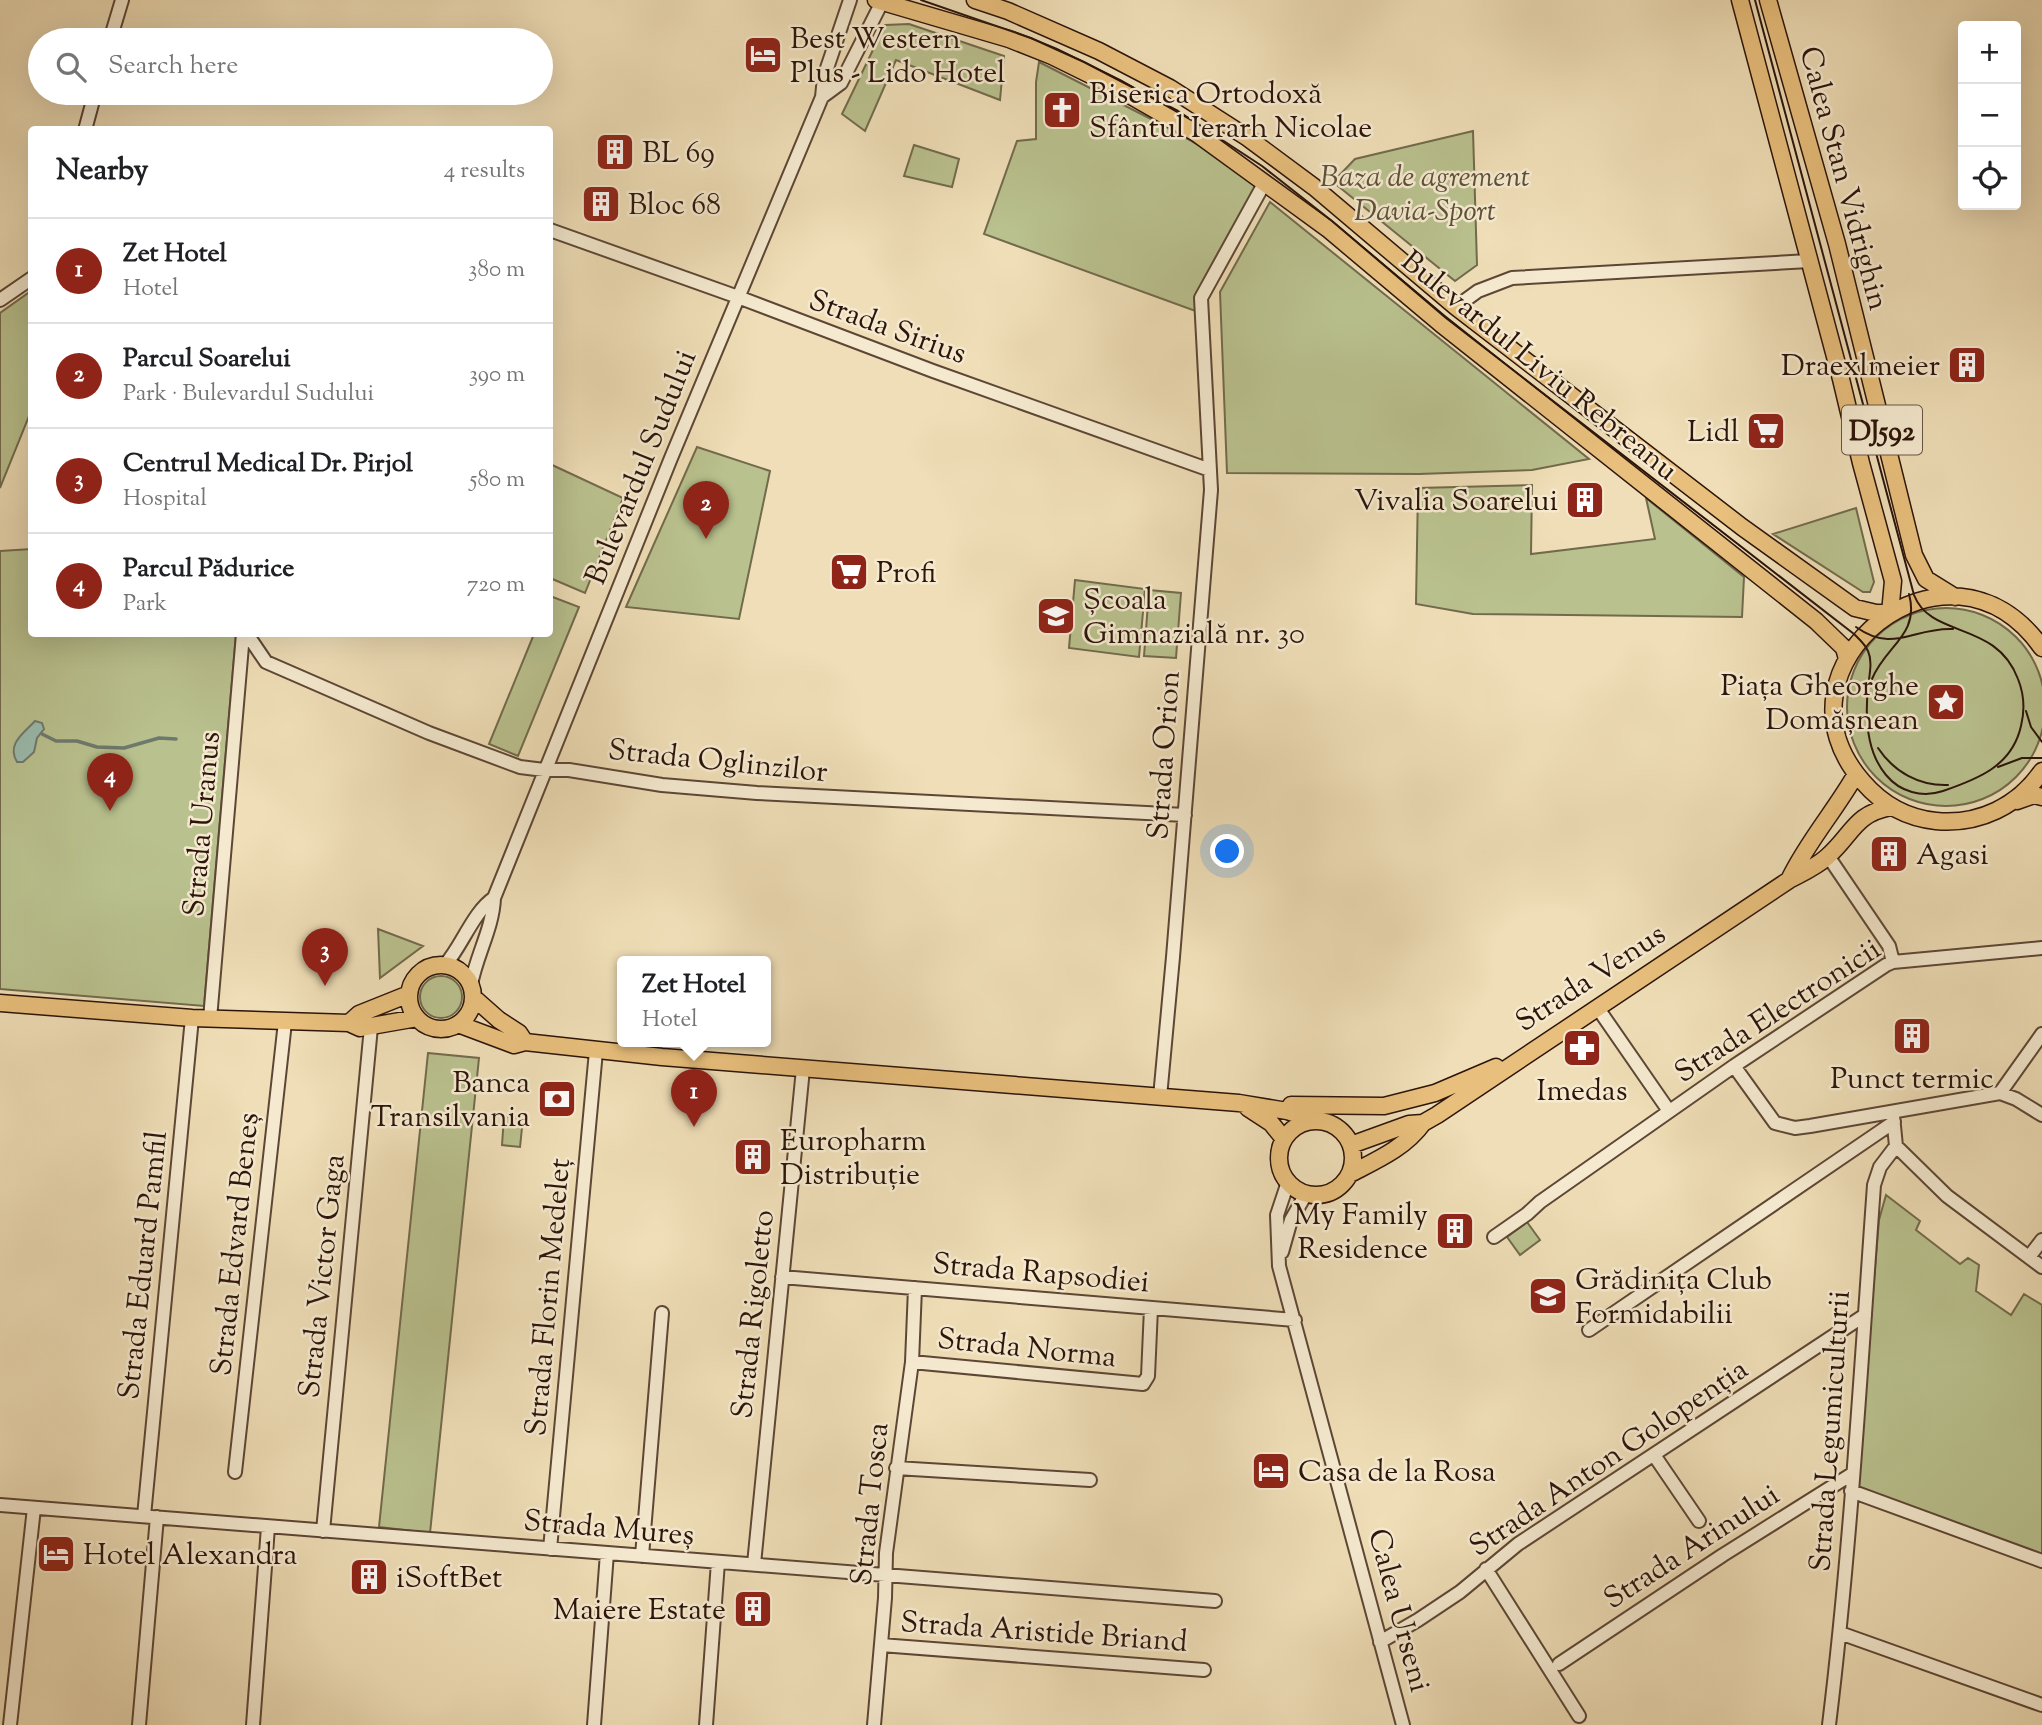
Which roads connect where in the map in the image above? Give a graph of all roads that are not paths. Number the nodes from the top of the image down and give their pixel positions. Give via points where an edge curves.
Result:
1 (122, 0) edge
2 (850, 0) edge
3 (880, 0) edge
4 (975, 0) edge
5 (1740, 0) edge
6 (1768, 0) edge
7 (114, 28) edge
8 (822, 97) junction
9 (92, 105) edge
10 (86, 126) edge
11 (1265, 183) junction
12 (553, 231) edge
13 (1809, 261) junction
14 (28, 281) edge
15 (738, 297) junction
16 (0, 300) edge
17 (1456, 307) junction
18 (1210, 470) junction
19 (1955, 597) junction
20 (1890, 613) junction
21 (245, 637) edge
22 (247, 637) edge
23 (2042, 648) edge
24 (1847, 659) junction
25 (266, 662) junction
26 (241, 673) junction
27 (544, 770) junction
28 (2042, 771) edge
29 (1856, 774) junction
30 (2042, 797) edge
31 (2008, 805) junction
32 (1891, 807) junction
33 (1185, 815) junction
34 (1828, 856) junction
35 (1789, 880) junction
36 (494, 898) junction
37 (2042, 948) edge
38 (1893, 962) junction
39 (445, 965) junction
40 (472, 991) junction
41 (409, 994) junction
42 (0, 1003) edge
43 (1597, 1007) junction
44 (192, 1018) junction
45 (417, 1018) junction
46 (210, 1019) junction
47 (285, 1022) junction
48 (349, 1023) junction
49 (458, 1024) junction
50 (371, 1027) junction
51 (2042, 1034) edge
52 (525, 1042) junction
53 (596, 1051) junction
54 (1518, 1058) junction
55 (1734, 1066) junction
56 (803, 1069) junction
57 (2000, 1093) junction
58 (1160, 1097) junction
59 (1243, 1104) junction
60 (1669, 1111) junction
61 (2042, 1115) edge
62 (1893, 1117) junction
63 (1317, 1121) junction
64 (1423, 1123) junction
65 (1284, 1139) junction
66 (1351, 1145) junction
67 (1896, 1146) junction
68 (1350, 1174) junction
69 (1288, 1182) junction
70 (1306, 1194) junction
71 (1494, 1237) dead end
72 (2042, 1240) edge
73 (2029, 1257) junction
74 (1279, 1266) junction
75 (2042, 1267) edge
76 (782, 1277) junction
77 (915, 1288) junction
78 (1151, 1308) junction
79 (662, 1313) dead end
80 (1865, 1315) junction
81 (1295, 1320) junction
82 (1589, 1330) dead end
83 (912, 1362) junction
84 (1654, 1455) junction
85 (896, 1468) junction
86 (235, 1472) dead end
87 (1852, 1474) junction
88 (1090, 1480) dead end
89 (1851, 1491) junction
90 (0, 1505) edge
91 (34, 1508) junction
92 (144, 1516) junction
93 (158, 1517) junction
94 (1699, 1521) dead end
95 (268, 1527) junction
96 (323, 1531) junction
97 (550, 1549) junction
98 (607, 1553) junction
99 (642, 1556) junction
100 (2042, 1561) edge
101 (718, 1562) junction
102 (754, 1564) junction
103 (1486, 1569) junction
104 (886, 1572) junction
105 (1215, 1601) dead end
106 (1840, 1633) junction
107 (1380, 1642) junction
108 (881, 1645) junction
109 (1559, 1664) dead end
110 (1204, 1670) dead end
111 (2042, 1706) edge
112 (1579, 1716) dead end
113 (10, 1725) edge
114 (139, 1725) edge
115 (253, 1725) edge
116 (594, 1725) edge
117 (706, 1725) edge
118 (874, 1725) edge
119 (1404, 1725) edge
120 (1829, 1725) edge

1 - 7 street
2 - 8 street, Bulevardul Sudului
3 - 8 street, Bulevardul Sudului via 841,83
3 - 11 main road, Bulevardul Liviu Rebreanu via 1052,56 1196,133
4 - 17 main road, Bulevardul Liviu Rebreanu via 1099,51 1170,88 1314,187
5 - 13 main road, Calea Stan Vidrighin / DJ592
6 - 19 main road, Calea Stan Vidrighin / DJ592 via 1837,244 1914,555 1926,579
8 - 15 street, Bulevardul Sudului
9 - 10 street
11 - 18 street, Strada Orion via 1201,298
11 - 24 main road, Bulevardul Liviu Rebreanu via 1816,621 1844,648
12 - 15 street, Strada Sirius
13 - 17 street via 1512,278 1478,291
13 - 20 main road, Calea Stan Vidrighin / DJ592 via 1892,581
14 - 16 street
15 - 18 street, Strada Sirius
15 - 27 street, Bulevardul Sudului
17 - 20 main road, Bulevardul Liviu Rebreanu via 1845,602 1864,611
18 - 33 street, Strada Orion
19 - 20 main road, DJ592 via 1926,599
19 - 23 main road, DJ592 via 2007,614
20 - 24 main road, DJ592 via 1865,633
21 - 26 street, Strada Uranus
22 - 25 street
24 - 29 main road, DJ592 via 1837,689 1836,721 1840,743
25 - 26 street
25 - 27 street, Strada Oglinzilor via 429,733 520,766
26 - 46 street, Strada Uranus
27 - 33 street, Strada Oglinzilor via 662,785 854,800
27 - 36 street, Bulevardul Sudului
28 - 31 main road, DJ592
29 - 32 main road, DJ592
29 - 35 main road, Strada Venus
30 - 31 main road, DJ592 via 2028,796
31 - 32 main road, DJ592 via 1953,822 1924,819
32 - 34 main road, Strada Venus via 1862,817
33 - 58 street, Strada Orion
34 - 35 main road, Strada Venus
34 - 38 street via 1889,946
35 - 43 main road, Strada Venus
36 - 39 street, Bulevardul Sudului via 485,904
36 - 40 street, Bulevardul Sudului via 494,911 474,967
37 - 38 street, Strada Electronicii
38 - 55 street, Strada Electronicii
39 - 40 main road via 461,972
39 - 41 main road via 425,969
40 - 49 main road via 467,1017
40 - 52 main road
41 - 45 main road
41 - 48 main road via 359,1014
42 - 44 main road
43 - 54 main road, Strada Venus
43 - 60 street, Strada Electronicii
44 - 46 main road
44 - 92 street, Strada Eduard Pamfil
45 - 49 main road via 441,1029
45 - 50 main road
46 - 47 main road
47 - 48 main road
47 - 86 street, Strada Edvard Beneș
48 - 50 main road
49 - 52 main road via 514,1045
50 - 96 street, Strada Victor Gaga
51 - 57 street
52 - 53 main road
53 - 56 main road
53 - 97 street, Strada Florin Medeleț
54 - 59 main road via 1435,1093 1384,1106
54 - 64 main road, Strada Venus
55 - 60 street, Strada Electronicii
55 - 62 street via 1769,1118 1784,1127
56 - 58 main road
56 - 76 street, Strada Rigoletto
57 - 61 street
57 - 62 street
58 - 59 main road
59 - 63 main road
59 - 65 main road
60 - 71 street, Strada Electronicii
62 - 67 street
62 - 82 street
63 - 65 main road via 1292,1129
63 - 66 main road via 1338,1128
64 - 66 main road, Strada Venus
64 - 68 main road, Strada Venus via 1393,1152
65 - 69 main road via 1280,1165
66 - 68 main road
67 - 73 street via 1947,1196
67 - 80 street, Strada Legumiculturii via 1880,1167 1874,1185
68 - 70 main road via 1335,1190
69 - 70 main road
69 - 74 street, Calea Urseni via 1277,1215
70 - 74 street, Calea Urseni via 1290,1220
72 - 73 street
73 - 75 street
74 - 81 street, Calea Urseni
76 - 77 street, Strada Rapsodiei
76 - 102 street, Strada Rigoletto
77 - 78 street, Strada Rapsodiei
77 - 83 street, Strada Tosca
78 - 81 street, Strada Rapsodiei
78 - 83 street, Strada Norma via 1148,1377 1143,1384
79 - 99 street
80 - 84 street, Strada Anton Golopenția
80 - 87 street, Strada Legumiculturii
81 - 107 street, Calea Urseni
83 - 85 street, Strada Tosca
84 - 94 street
84 - 103 street, Strada Anton Golopenția
85 - 88 street
85 - 104 street, Strada Tosca
87 - 89 street, Strada Legumiculturii
87 - 109 street, Strada Arinului
89 - 100 street
89 - 106 street, Strada Legumiculturii
90 - 91 street, Strada Mureș
91 - 92 street, Strada Mureș
91 - 113 street
92 - 93 street, Strada Mureș
93 - 95 street, Strada Mureș
93 - 114 street
95 - 96 street, Strada Mureș
95 - 115 street
96 - 97 street, Strada Mureș
97 - 98 street, Strada Mureș
98 - 99 street, Strada Mureș
98 - 116 street
99 - 101 street, Strada Mureș
101 - 102 street, Strada Mureș
101 - 117 street
102 - 104 street, Strada Mureș
103 - 107 street, Strada Anton Golopenția via 1460,1592
103 - 112 street
104 - 105 street, Strada Mureș
104 - 108 street, Strada Tosca
106 - 111 street
106 - 120 street, Strada Legumiculturii
107 - 119 street, Calea Urseni
108 - 110 street, Strada Aristide Briand
108 - 118 street, Strada Tosca

